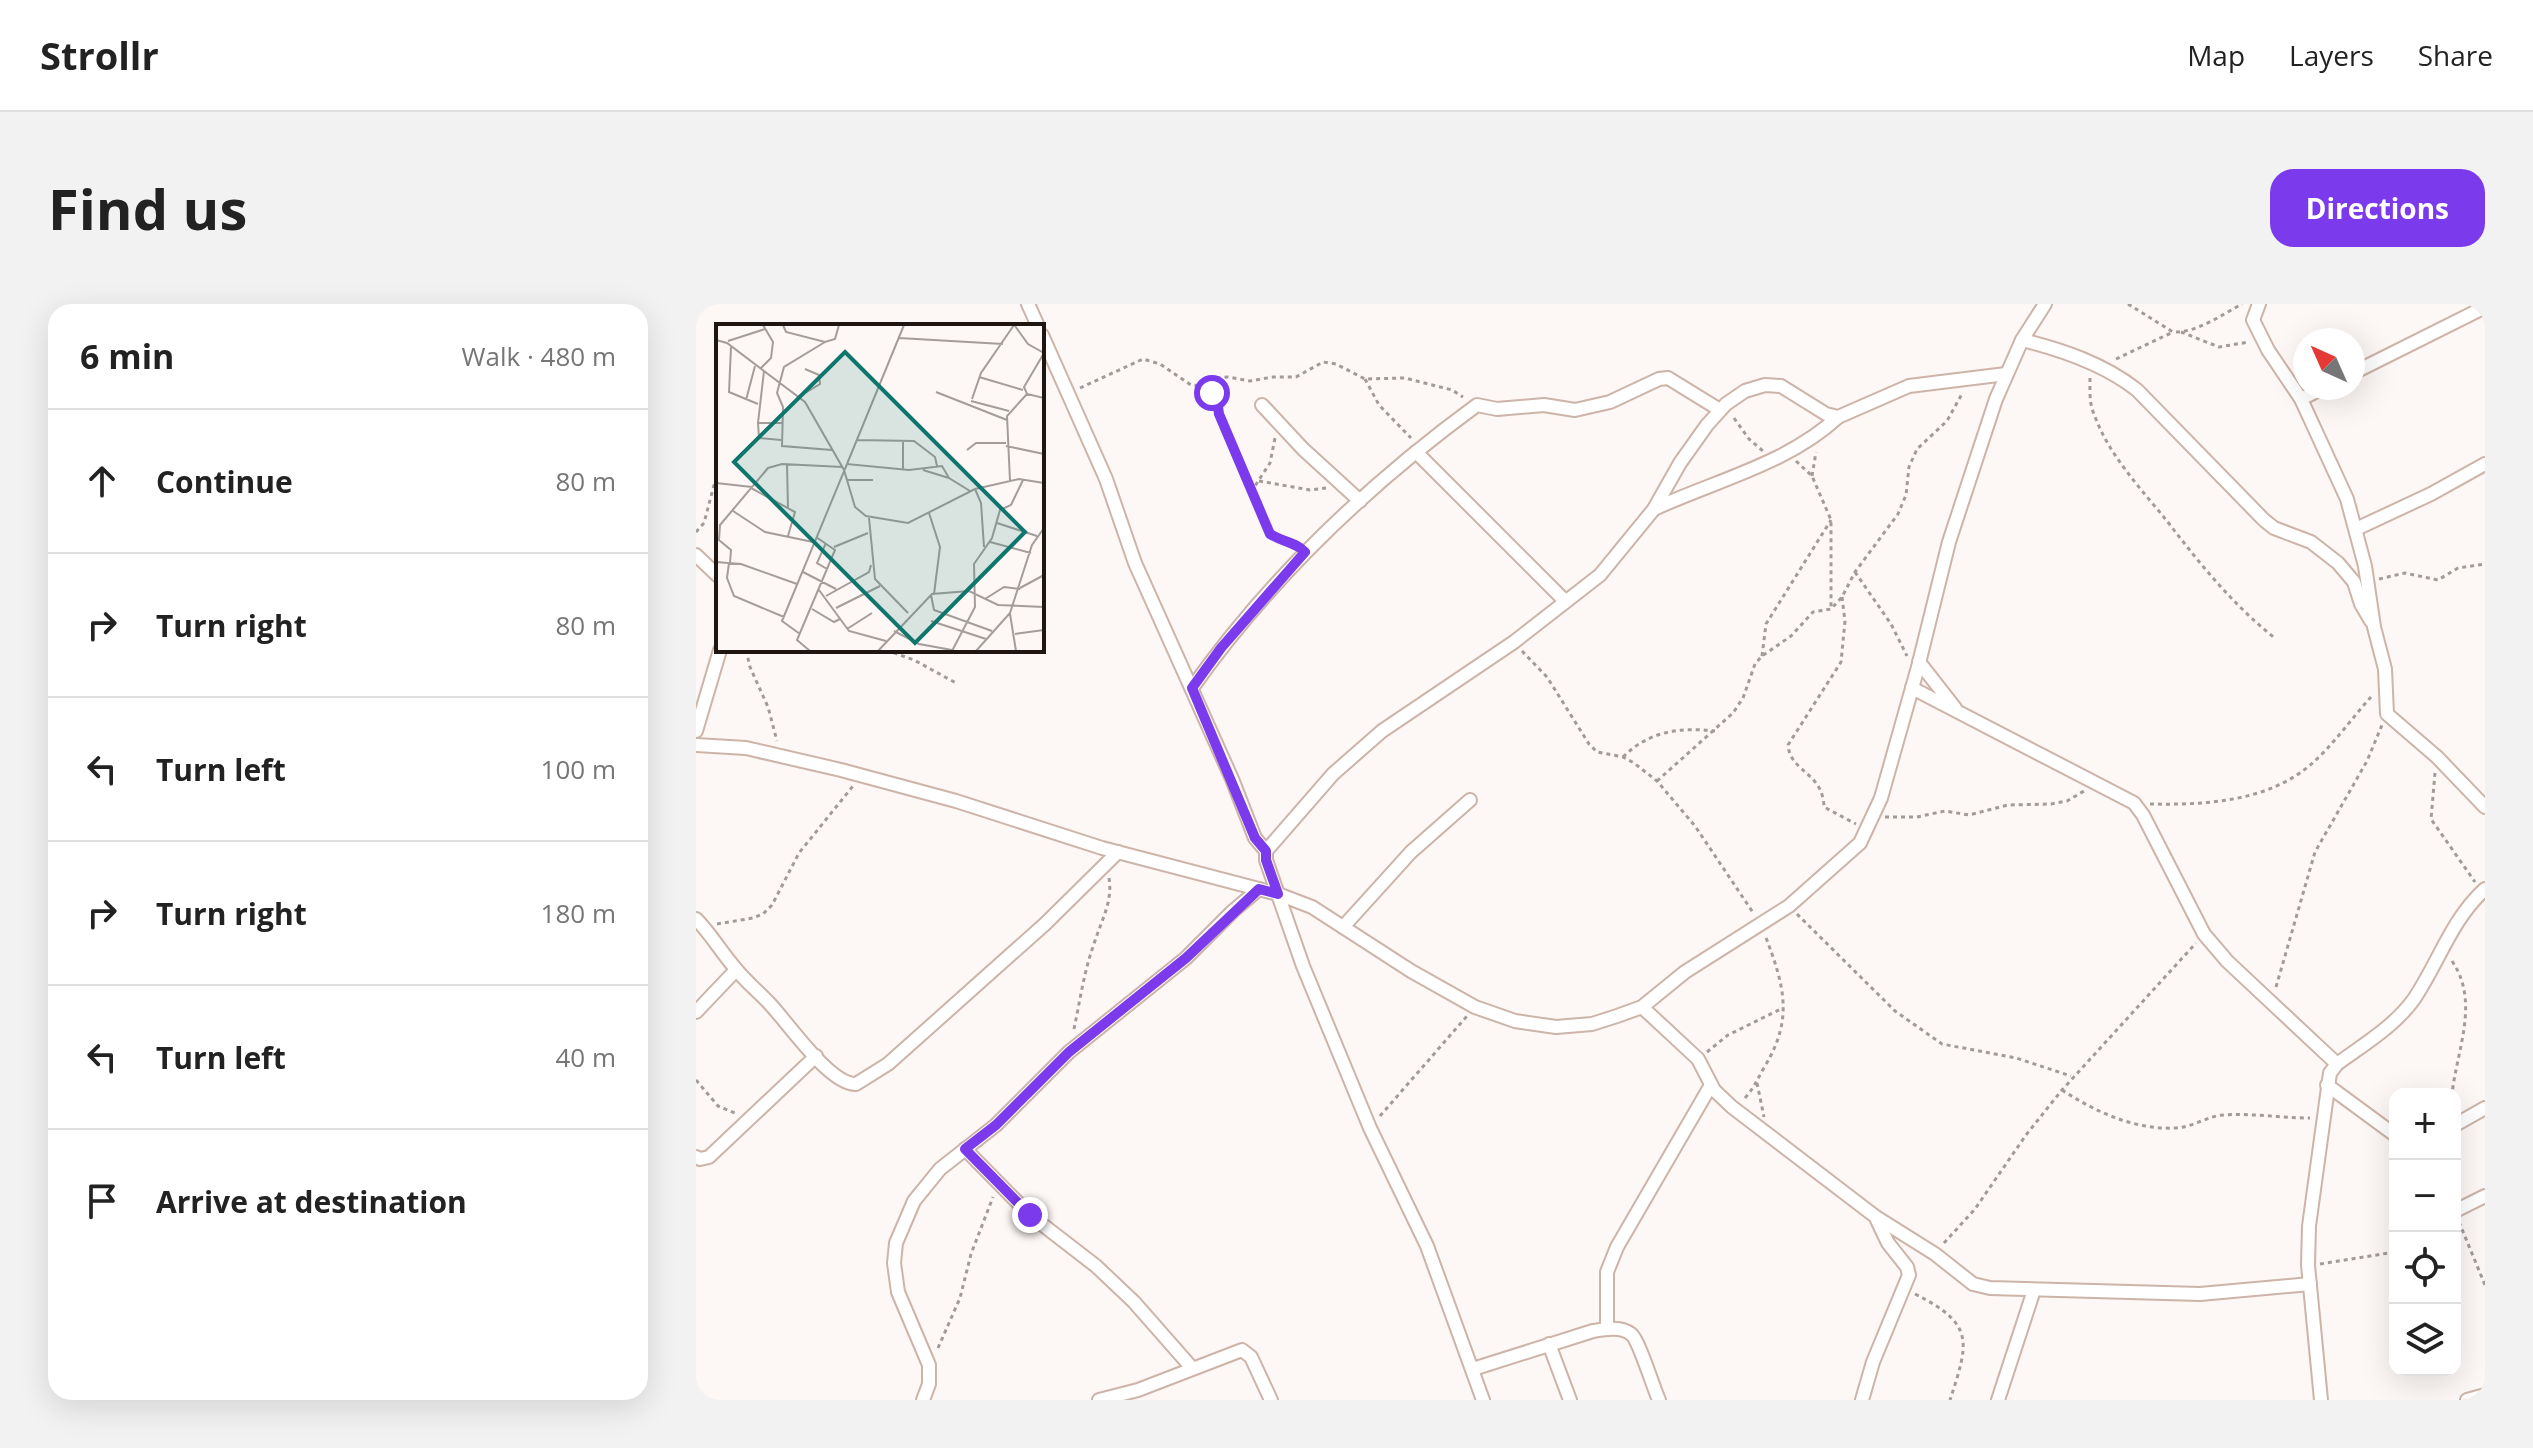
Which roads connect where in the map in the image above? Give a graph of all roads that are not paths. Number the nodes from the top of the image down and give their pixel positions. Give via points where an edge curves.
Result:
1 (1028, 304) edge
2 (2045, 304) edge
3 (2259, 304) edge
4 (2485, 307) edge
5 (1037, 324) edge
6 (1044, 339) edge
7 (2022, 340) junction
8 (2365, 367) edge
9 (2006, 374) junction
10 (2293, 387) edge
11 (2301, 400) edge
12 (1262, 405) dead end
13 (1723, 407) junction
14 (1838, 417) junction
15 (1419, 450) junction
16 (2485, 464) edge
17 (1360, 501) junction
18 (1654, 509) junction
19 (2356, 529) junction
20 (696, 555) edge
21 (716, 574) edge
22 (1564, 600) junction
23 (2374, 627) junction
24 (719, 652) edge
25 (1919, 664) junction
26 (1192, 688) junction
27 (1912, 688) junction
28 (1957, 710) junction
29 (696, 731) edge
30 (696, 745) edge
31 (1470, 800) dead end
32 (2485, 807) edge
33 (1266, 851) junction
34 (1118, 852) junction
35 (1259, 889) junction
36 (2484, 890) edge
37 (1278, 894) junction
38 (699, 922) edge
39 (1343, 927) junction
40 (736, 970) junction
41 (1642, 1007) junction
42 (696, 1012) edge
43 (816, 1056) junction
44 (2337, 1064) junction
45 (1711, 1085) junction
46 (2327, 1085) junction
47 (2485, 1108) edge
48 (2461, 1122) edge
49 (2389, 1131) edge
50 (965, 1149) junction
51 (696, 1157) edge
52 (2485, 1196) edge
53 (2461, 1208) edge
54 (1876, 1217) junction
55 (2310, 1284) junction
56 (2034, 1290) junction
57 (1607, 1328) junction
58 (1549, 1344) junction
59 (1192, 1368) junction
60 (1473, 1369) junction
61 (2485, 1395) edge
62 (923, 1400) edge
63 (1099, 1400) edge
64 (1271, 1400) edge
65 (1483, 1400) edge
66 (1570, 1400) edge
67 (1659, 1400) edge
68 (1862, 1400) edge
69 (1998, 1400) edge
70 (2321, 1400) edge
71 (2467, 1400) edge

1 - 5 street
2 - 7 street
3 - 10 street via 2253,320
4 - 8 street
6 - 26 street
7 - 9 street
7 - 23 street via 2090,362 2137,390 2274,528 2311,542 2338,563 2354,582
9 - 14 street via 1909,386
9 - 25 street via 1949,542
11 - 19 street
12 - 17 street
13 - 14 street via 1745,391 1781,386
13 - 15 street via 1668,378 1659,379 1599,406 1575,410 1477,405
13 - 18 street via 1680,463
14 - 18 street via 1777,460
15 - 17 street
15 - 22 street
16 - 19 street
17 - 26 street via 1305,552
18 - 22 street via 1600,575
19 - 23 street
20 - 21 street
22 - 33 street via 1514,642 1382,731 1333,774
23 - 32 street via 2386,680 2387,714
24 - 29 street
25 - 27 street
25 - 28 street
26 - 33 street via 1255,838
27 - 28 street
27 - 41 street via 1871,823 1860,843 1789,906 1685,972
28 - 44 street via 2134,803 2204,934
30 - 34 street via 746,748 863,776
31 - 39 street via 1411,852
33 - 37 street
34 - 35 street
34 - 43 street via 888,1064 849,1084
35 - 37 street
35 - 50 street
36 - 44 street via 2453,925 2413,1001
37 - 39 street
37 - 60 street via 1303,966 1370,1128 1427,1246
38 - 40 street
39 - 41 street via 1475,1007 1515,1021 1556,1027 1592,1024
40 - 42 street
40 - 43 street
41 - 45 street via 1698,1059
43 - 51 street via 709,1157
44 - 46 street
45 - 54 street via 1732,1107
45 - 57 street via 1617,1247 1607,1272
46 - 49 street
46 - 55 street via 2309,1226
47 - 48 street
50 - 59 street via 1030,1215 1134,1302
50 - 62 street via 914,1201 896,1243 898,1292 929,1365
52 - 53 street
54 - 56 street via 1973,1284
54 - 68 street via 1909,1271
55 - 56 street via 2200,1294
55 - 70 street
56 - 69 street
57 - 58 street
57 - 67 street via 1624,1330 1636,1340
58 - 60 street
58 - 66 street
59 - 63 street
59 - 64 street via 1248,1352
60 - 65 street
61 - 71 street

